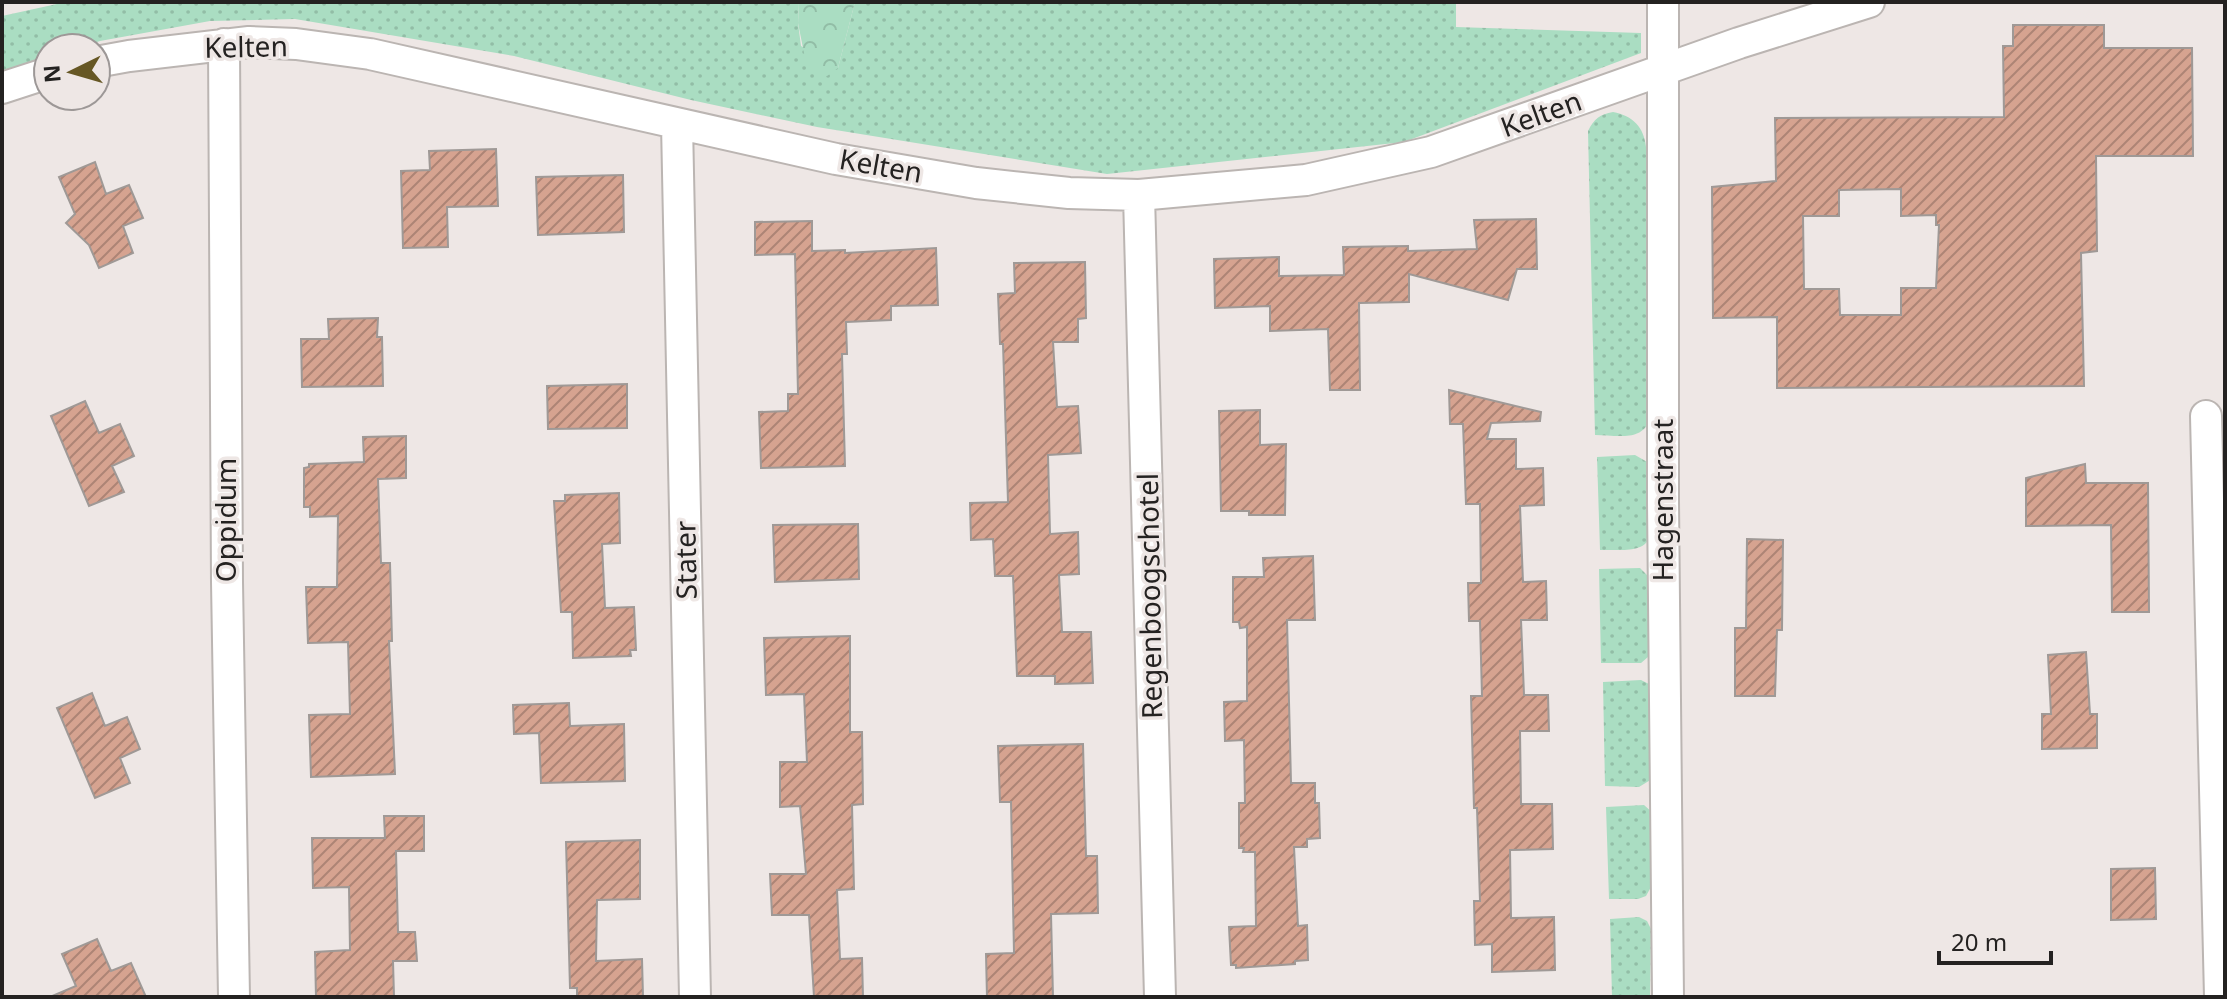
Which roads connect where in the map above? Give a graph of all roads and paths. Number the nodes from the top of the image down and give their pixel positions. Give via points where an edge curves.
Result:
1 (1663, 2) edge
2 (1869, 2) edge
3 (224, 44) junction
4 (112, 60) edge
5 (1661, 71) junction
6 (32, 78) edge
7 (2, 88) edge
8 (677, 124) junction
9 (1139, 195) junction
10 (2206, 416) dead end
11 (234, 997) edge
12 (695, 997) edge
13 (1160, 997) edge
14 (1668, 997) edge
15 (2220, 997) edge

1 - 5 street, Hagenstraat
2 - 5 street, Kelten
3 - 4 street, Kelten
3 - 8 street, Kelten via 296,44 370,54
3 - 11 street, Oppidum
5 - 9 street, Kelten via 1386,164 1306,180
5 - 14 street, Hagenstraat
6 - 7 street
8 - 9 street, Kelten via 976,183
8 - 12 street, Stater
9 - 13 street, Regenboogschotel
10 - 15 street

